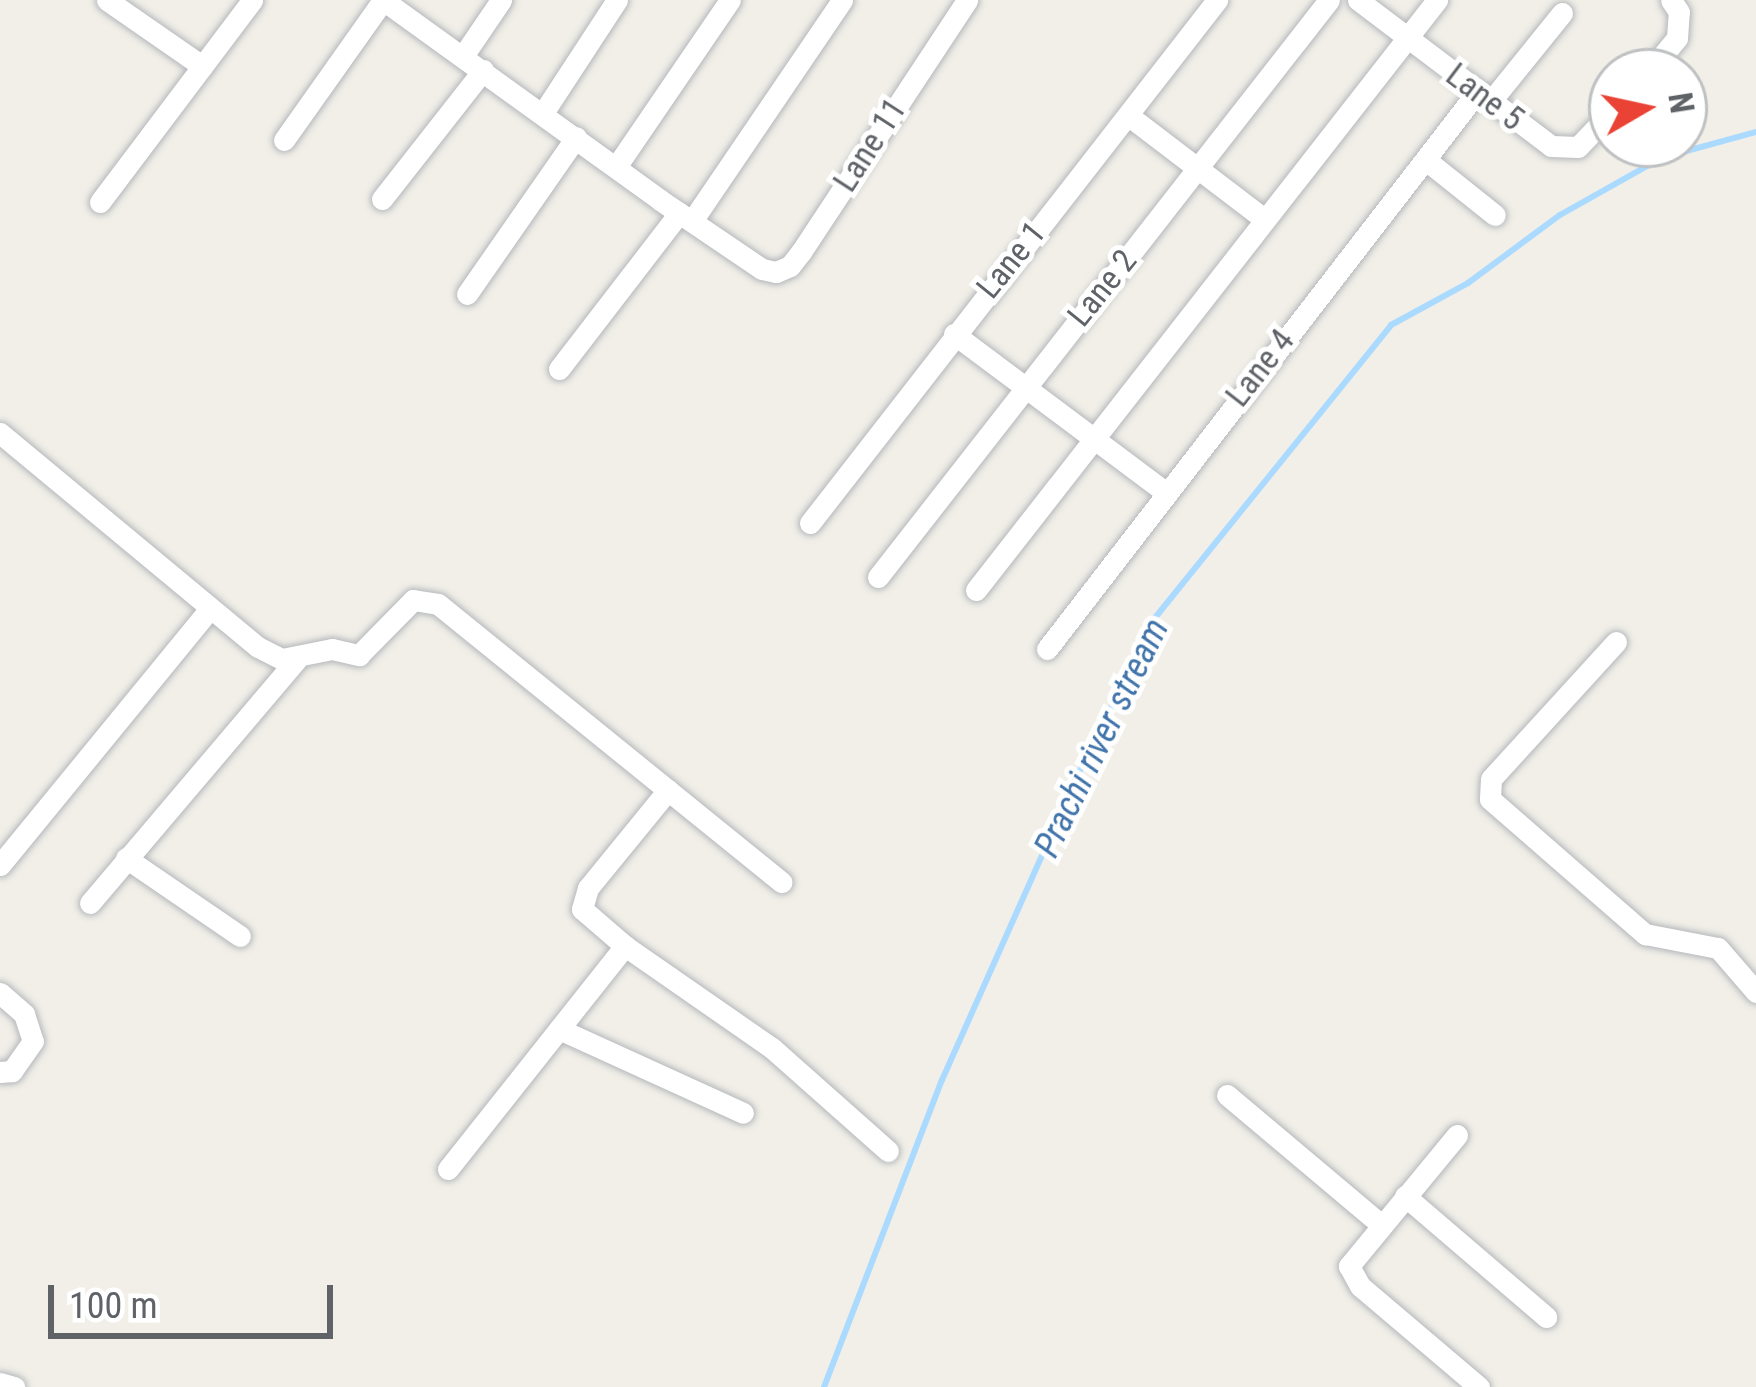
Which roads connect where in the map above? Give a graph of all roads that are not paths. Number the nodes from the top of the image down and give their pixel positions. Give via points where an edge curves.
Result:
1 (107, 0) edge
2 (252, 0) edge
3 (383, 0) edge
4 (501, 0) edge
5 (617, 0) edge
6 (730, 0) edge
7 (842, 0) edge
8 (967, 0) edge
9 (1216, 0) edge
10 (1329, 0) edge
11 (1358, 0) edge
12 (1436, 0) edge
13 (1672, 0) edge
14 (1562, 13) dead end
15 (1408, 39) junction
16 (1671, 48) edge
17 (463, 56) junction
18 (202, 66) junction
19 (482, 70) junction
20 (1484, 96) junction
21 (543, 113) junction
22 (1129, 116) junction
23 (1588, 136) edge
24 (576, 137) junction
25 (284, 140) dead end
26 (1426, 160) junction
27 (616, 167) junction
28 (1197, 167) junction
29 (382, 200) dead end
30 (100, 202) dead end
31 (1496, 214) dead end
32 (686, 217) junction
33 (1264, 219) junction
34 (467, 294) dead end
35 (954, 334) junction
36 (559, 369) dead end
37 (1024, 386) junction
38 (0, 433) edge
39 (1097, 441) junction
40 (1165, 492) junction
41 (810, 523) dead end
42 (878, 577) dead end
43 (976, 590) dead end
44 (210, 608) junction
45 (1616, 642) dead end
46 (1047, 649) dead end
47 (297, 659) junction
48 (668, 790) junction
49 (126, 858) junction
50 (0, 865) edge
51 (781, 882) dead end
52 (90, 903) dead end
53 (240, 937) dead end
54 (626, 946) junction
55 (1756, 992) edge
56 (0, 993) edge
57 (559, 1029) junction
58 (0, 1072) edge
59 (1227, 1095) dead end
60 (743, 1113) dead end
61 (1457, 1135) dead end
62 (888, 1150) dead end
63 (448, 1169) dead end
64 (1405, 1196) junction
65 (1380, 1224) junction
66 (1546, 1317) dead end
67 (0, 1383) edge
68 (14, 1387) edge
69 (1479, 1387) edge

1 - 18 street
2 - 18 street
3 - 17 street
3 - 25 street
4 - 17 street
5 - 21 street
6 - 27 street
7 - 32 street
8 - 32 street, Lane 11 via 790,266 762,269
9 - 22 street, Lane 1
10 - 28 street, Lane 2
11 - 15 street, Lane 5
12 - 15 street
13 - 16 street via 1680,25
14 - 20 street, Lane 4
15 - 20 street, Lane 5
15 - 33 street
17 - 19 street
18 - 30 street
19 - 21 street
19 - 29 street
20 - 23 street, Lane 5 via 1561,149
20 - 26 street, Lane 4
21 - 24 street
22 - 28 street
22 - 35 street, Lane 1
24 - 27 street
24 - 34 street
26 - 31 street
26 - 40 street, Lane 4
27 - 32 street
28 - 33 street
28 - 37 street, Lane 2
32 - 36 street
33 - 39 street
35 - 37 street
35 - 41 street, Lane 1
37 - 39 street
37 - 42 street, Lane 2
38 - 44 street
39 - 40 street
39 - 43 street
40 - 46 street, Lane 4
44 - 47 street via 258,647
44 - 50 street
45 - 55 street via 1491,779 1490,799 1645,934 1718,948
47 - 48 street via 366,651 398,611 426,599
47 - 49 street
48 - 51 street
48 - 54 street via 581,900 589,918
49 - 52 street
49 - 53 street
54 - 57 street
54 - 62 street via 772,1048
56 - 58 street via 24,1014 33,1041 12,1071
57 - 60 street
57 - 63 street
59 - 65 street
61 - 64 street
64 - 65 street
64 - 66 street
65 - 69 street via 1354,1255 1352,1276
67 - 68 street

